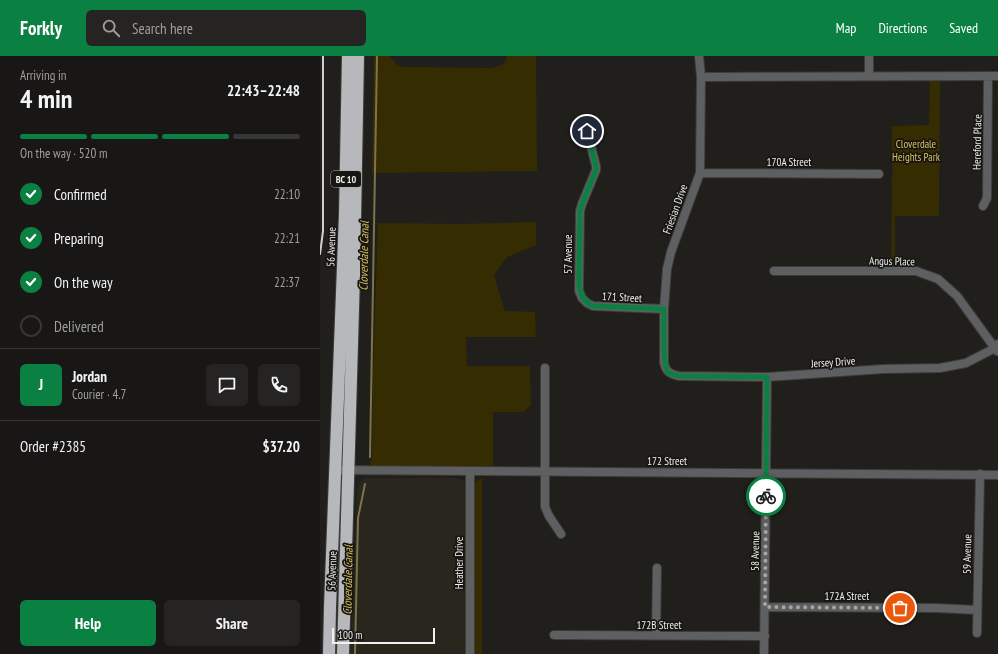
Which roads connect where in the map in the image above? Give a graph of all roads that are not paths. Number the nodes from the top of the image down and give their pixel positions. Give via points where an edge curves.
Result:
1 (348, 56) edge
2 (358, 56) edge
3 (699, 56) edge
4 (869, 56) edge
5 (869, 76) junction
6 (988, 76) junction
7 (998, 76) edge
8 (701, 77) junction
9 (584, 119) dead end
10 (700, 173) junction
11 (879, 174) dead end
12 (983, 206) dead end
13 (774, 271) dead end
14 (582, 298) joint
15 (664, 309) junction
16 (997, 348) edge
17 (545, 368) dead end
18 (666, 369) joint
19 (767, 377) junction
20 (336, 470) junction
21 (348, 471) junction
22 (470, 472) junction
23 (545, 472) junction
24 (767, 473) junction
25 (980, 474) junction
26 (998, 475) edge
27 (561, 534) dead end
28 (657, 568) dead end
29 (765, 607) junction
30 (977, 610) junction
31 (977, 633) dead end
32 (554, 635) dead end
33 (656, 636) junction
34 (765, 636) junction
35 (329, 654) edge
36 (343, 654) edge
37 (470, 654) edge
38 (764, 654) edge

1 - 20 highway, 56 Avenue / BC 10
2 - 21 highway, 56 Avenue / BC 10
3 - 8 street, Friesian Drive
4 - 5 street
5 - 6 street
5 - 8 street
6 - 7 street
6 - 12 street, Hereford Place via 987,198
8 - 10 street, Friesian Drive
9 - 14 street, 57 Avenue via 596,166 579,219 579,291
10 - 11 street, 170A Street
10 - 15 street, Friesian Drive via 669,260
13 - 16 street, Angus Place via 916,271 938,279 957,296
14 - 15 street, 171 Street via 593,306
15 - 18 street, Friesian Drive
16 - 19 street, Jersey Drive via 966,363 940,368
17 - 23 street
18 - 19 street, Jersey Drive via 679,376
19 - 24 street, 58 Avenue
20 - 21 street, 172 Street
20 - 35 highway, 56 Avenue / BC 10
21 - 22 street, 172 Street
21 - 36 highway, 56 Avenue / BC 10
22 - 23 street, 172 Street
22 - 37 street, Heather Drive
23 - 24 street, 172 Street
23 - 27 street via 546,507
24 - 25 street, 172 Street
24 - 29 street, 58 Avenue
25 - 26 street, 172 Street
25 - 30 street, 59 Avenue
28 - 33 street
29 - 30 street, 172A Street
29 - 34 street, 58 Avenue
30 - 31 street, 59 Avenue
32 - 33 street, 172B Street
33 - 34 street, 172B Street
34 - 38 street, 58 Avenue

